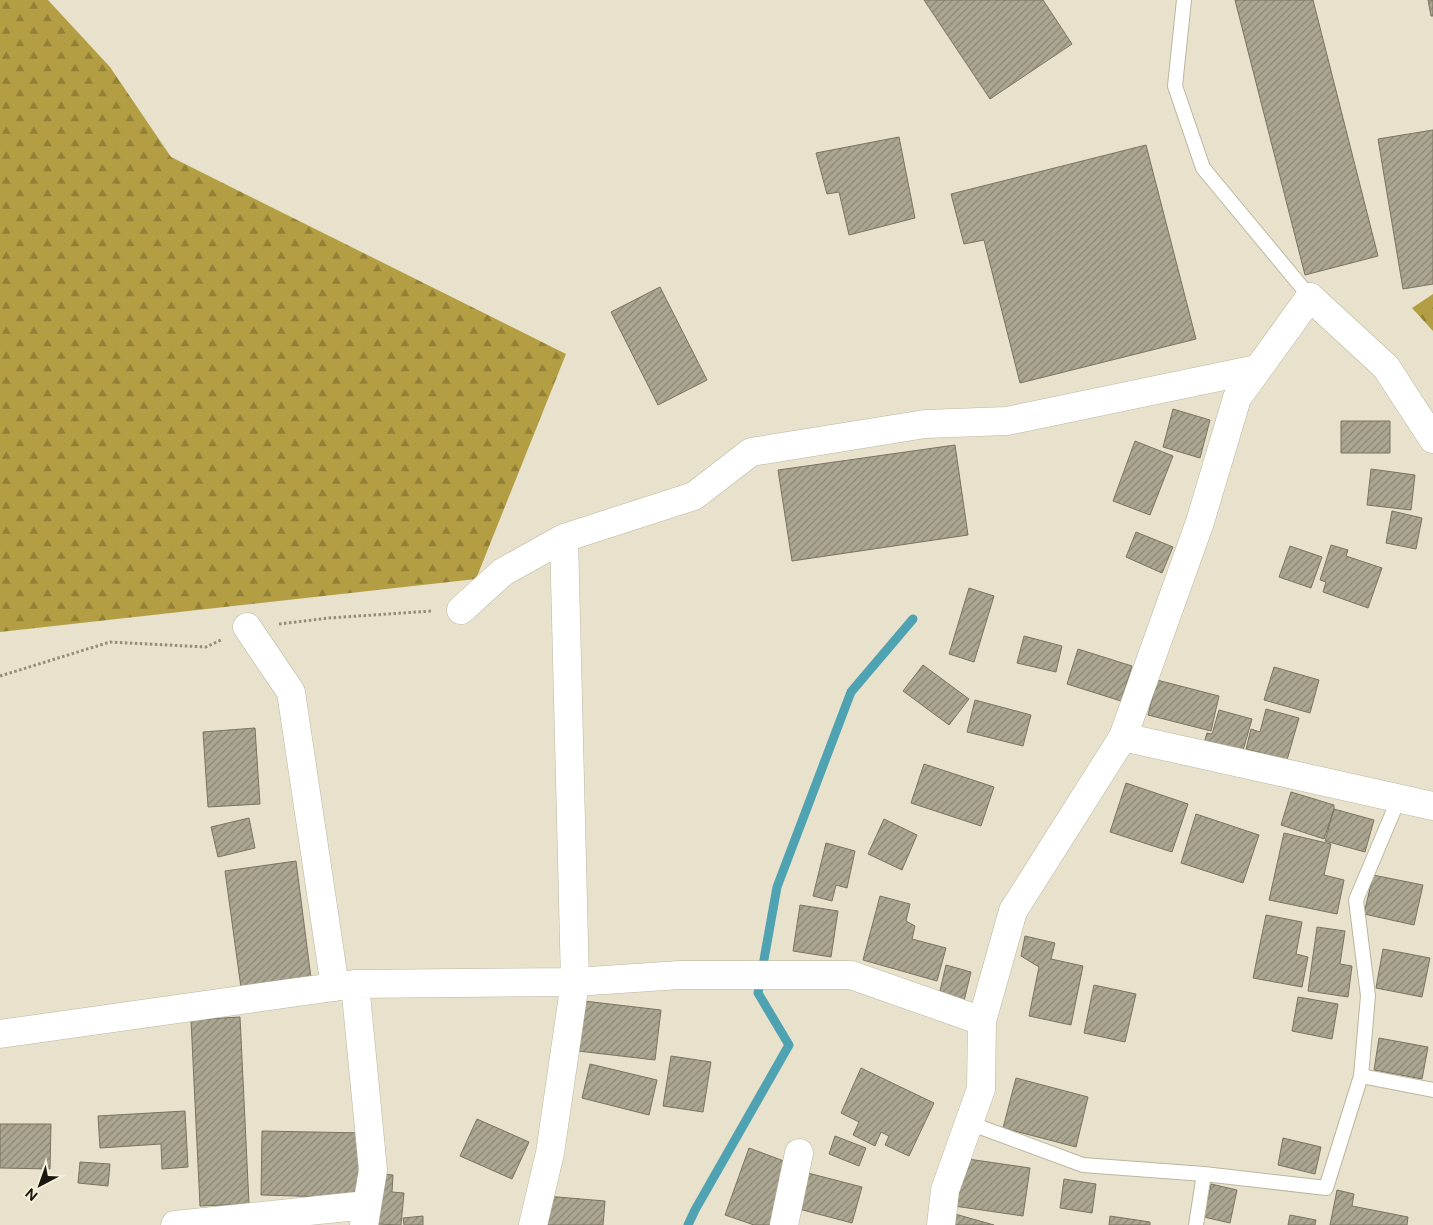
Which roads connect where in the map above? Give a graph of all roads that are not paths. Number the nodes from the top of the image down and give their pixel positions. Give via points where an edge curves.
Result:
1 (1184, 0) edge
2 (1310, 297) junction
3 (1257, 369) junction
4 (1433, 439) edge
5 (564, 538) junction
6 (460, 610) dead end
7 (247, 627) dead end
8 (1123, 737) junction
9 (1400, 798) junction
10 (1433, 806) edge
11 (575, 982) junction
12 (345, 986) junction
13 (982, 1020) junction
14 (0, 1034) edge
15 (1361, 1076) junction
16 (1433, 1090) edge
17 (969, 1123) junction
18 (799, 1153) dead end
19 (1204, 1174) junction
20 (365, 1215) edge
21 (175, 1225) edge
22 (532, 1225) edge
23 (784, 1225) edge
24 (941, 1225) edge
25 (1196, 1225) edge

1 - 2 lane via 1175,86 1203,168
2 - 3 street
2 - 4 street via 1386,367
3 - 5 street via 1008,422 925,424 751,452 694,496
3 - 8 street via 1237,398 1200,522
5 - 6 street via 504,572
5 - 11 street
7 - 12 street via 291,692
8 - 9 street
8 - 13 street via 1013,911
9 - 10 street
9 - 15 lane via 1356,900 1368,996
11 - 12 street
11 - 13 street via 680,975 851,975
11 - 22 street via 550,1153
12 - 14 street
12 - 20 street via 373,1170
13 - 17 street via 981,1089
15 - 16 lane
15 - 19 lane via 1326,1188
17 - 19 lane via 1083,1165
17 - 24 street via 945,1190
18 - 23 street
19 - 25 lane
20 - 21 street

